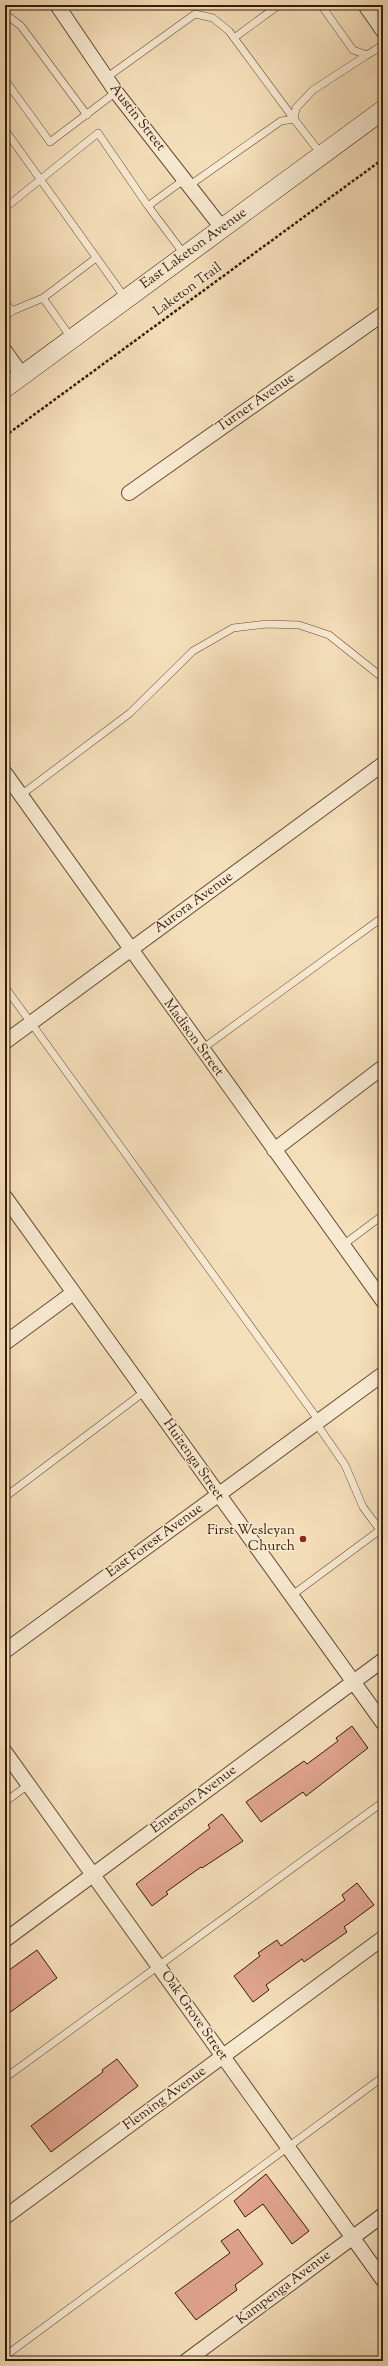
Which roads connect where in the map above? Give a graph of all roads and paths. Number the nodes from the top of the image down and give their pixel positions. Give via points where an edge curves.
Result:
1 (57, 5) edge
2 (279, 5) edge
3 (321, 5) edge
4 (365, 5) edge
5 (5, 14) edge
6 (383, 31) edge
7 (234, 38) junction
8 (383, 45) edge
9 (367, 55) junction
10 (106, 78) junction
11 (5, 80) edge
12 (116, 92) junction
13 (383, 110) edge
14 (86, 115) junction
15 (294, 118) junction
16 (5, 130) edge
17 (321, 155) junction
18 (383, 159) edge
19 (40, 178) junction
20 (187, 182) junction
21 (148, 206) junction
22 (5, 208) edge
23 (222, 228) junction
24 (185, 255) junction
25 (96, 258) junction
26 (43, 298) junction
27 (126, 299) junction
28 (5, 302) edge
29 (12, 311) junction
30 (383, 314) edge
31 (5, 317) edge
32 (72, 339) junction
33 (5, 351) edge
34 (22, 375) junction
35 (5, 388) edge
36 (5, 436) edge
37 (129, 493) dead end
38 (383, 678) edge
39 (383, 764) edge
40 (5, 773) edge
41 (21, 795) junction
42 (383, 917) edge
43 (131, 950) junction
44 (5, 987) edge
45 (31, 1023) junction
46 (5, 1042) edge
47 (202, 1049) junction
48 (383, 1067) edge
49 (274, 1150) junction
50 (5, 1196) edge
51 (383, 1215) edge
52 (343, 1245) junction
53 (73, 1293) junction
54 (383, 1301) edge
55 (5, 1343) edge
56 (383, 1374) edge
57 (144, 1392) junction
58 (317, 1422) junction
59 (218, 1495) junction
60 (5, 1496) edge
61 (381, 1532) edge
62 (291, 1596) junction
63 (5, 1652) edge
64 (383, 1660) edge
65 (353, 1682) junction
66 (383, 1723) edge
67 (5, 1752) edge
68 (28, 1785) junction
69 (5, 1802) edge
70 (383, 1802) edge
71 (94, 1875) junction
72 (383, 1938) edge
73 (5, 1940) edge
74 (159, 1966) junction
75 (223, 2056) junction
76 (383, 2077) edge
77 (5, 2078) edge
78 (288, 2147) junction
79 (383, 2215) edge
80 (5, 2217) edge
81 (352, 2238) junction
82 (383, 2280) edge
83 (5, 2356) edge
84 (186, 2361) edge

1 - 10 street, Austin Street
2 - 7 lane
3 - 9 lane via 353,50
4 - 6 street
5 - 14 lane via 21,26
7 - 10 lane via 213,18 194,14
7 - 15 lane
8 - 9 lane
9 - 15 lane via 314,90 296,108
10 - 12 street, Austin Street
11 - 14 lane via 50,142
12 - 14 lane
12 - 20 street, Austin Street
13 - 17 main road, East Laketon Avenue
15 - 17 lane
15 - 20 lane via 281,121
16 - 19 lane
17 - 23 main road, East Laketon Avenue
18 - 36 path, Laketon Trail
19 - 21 lane via 98,133
19 - 22 lane
19 - 25 lane
20 - 21 lane
20 - 23 street, Austin Street
21 - 24 lane
23 - 24 main road, East Laketon Avenue
24 - 27 main road, East Laketon Avenue
25 - 26 lane
25 - 27 lane
26 - 29 lane
26 - 32 lane
27 - 32 main road, East Laketon Avenue
28 - 29 lane
29 - 31 lane
30 - 37 street, Turner Avenue
32 - 34 main road, East Laketon Avenue
33 - 34 street
34 - 35 main road, East Laketon Avenue
38 - 41 lane via 329,635 300,625 267,624 233,628 193,651 130,713
39 - 43 street, Aurora Avenue
40 - 41 street, Madison Street
41 - 43 street, Madison Street
42 - 47 lane
43 - 45 street, Aurora Avenue
43 - 47 street, Madison Street
44 - 45 lane
45 - 46 street, Aurora Avenue
45 - 58 lane
47 - 49 street, Madison Street
48 - 49 street
49 - 52 street, Madison Street
50 - 53 street, Huizenga Street
51 - 52 lane
52 - 54 street, Madison Street
53 - 55 street
53 - 57 street, Huizenga Street
56 - 58 street, East Forest Avenue
57 - 59 street, Huizenga Street
57 - 60 lane
58 - 59 street, East Forest Avenue
58 - 61 lane via 345,1465 363,1508
59 - 62 street, Huizenga Street
59 - 63 street, East Forest Avenue
61 - 62 lane
62 - 65 street, Huizenga Street
64 - 65 street, Emerson Avenue
65 - 66 street, Huizenga Street
65 - 71 street, Emerson Avenue
67 - 68 street, Oak Grove Street
68 - 69 lane
68 - 71 street, Oak Grove Street
70 - 74 lane
71 - 73 street, Emerson Avenue
71 - 74 street, Oak Grove Street
72 - 75 street, Fleming Avenue
74 - 75 street, Oak Grove Street
74 - 77 lane
75 - 78 street, Oak Grove Street
75 - 80 street, Fleming Avenue
76 - 78 lane
78 - 81 street, Oak Grove Street
78 - 83 lane
79 - 81 street, Kampenga Avenue
81 - 82 street, Oak Grove Street
81 - 84 street, Kampenga Avenue

